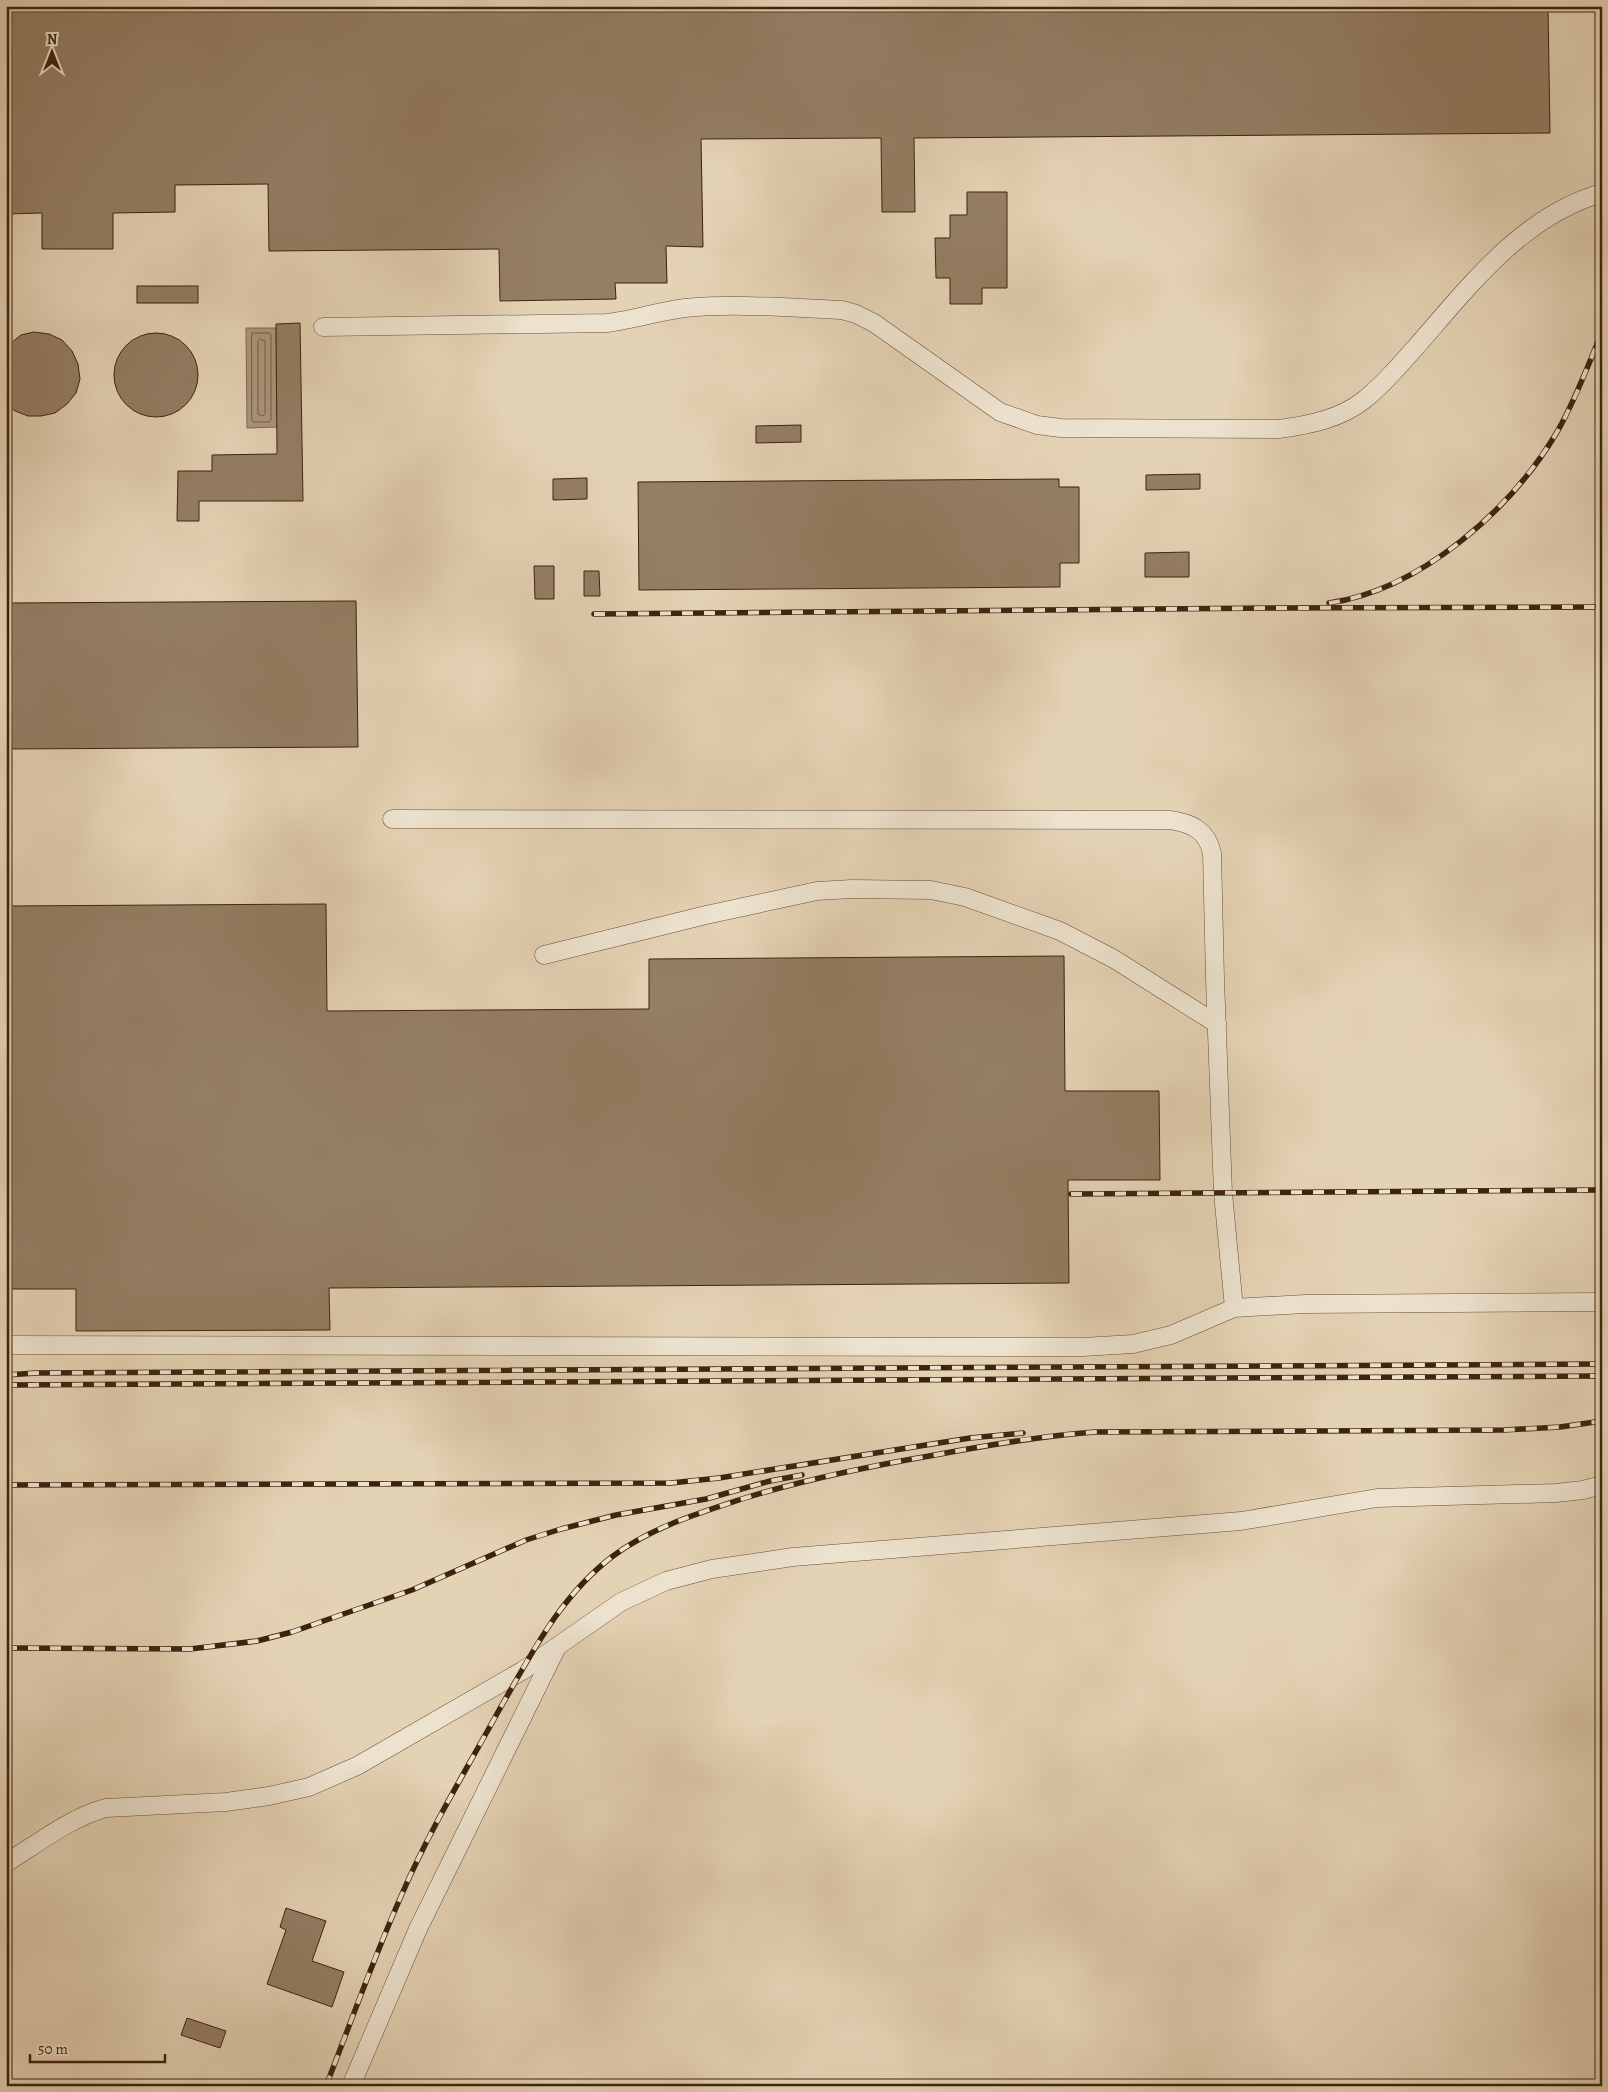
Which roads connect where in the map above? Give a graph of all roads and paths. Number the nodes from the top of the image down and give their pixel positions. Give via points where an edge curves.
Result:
1 (1602, 193) edge
2 (323, 327) dead end
3 (392, 819) dead end
4 (544, 955) dead end
5 (1217, 1024) junction
6 (1602, 1302) edge
7 (1234, 1308) junction
8 (6, 1345) edge
9 (1602, 1485) edge
10 (557, 1647) junction
11 (6, 1863) edge
12 (351, 2086) edge

1 - 2 street via 1570,206 1509,246 1392,374 1363,401 1313,424 1279,429 1061,428 1037,425 1000,412 874,322 842,310 715,306 683,308 607,323
3 - 5 street via 1184,822 1204,834 1212,853
4 - 5 street via 817,891 931,890 965,897 1060,931 1114,959
5 - 7 street via 1223,1193
6 - 7 street via 1305,1304
7 - 8 street via 1171,1335 1133,1344 1083,1347
9 - 10 street via 1556,1493 1377,1498 1241,1521 793,1557 712,1569 666,1580 622,1602
10 - 11 street via 522,1671 357,1766 309,1787 226,1802 95,1810
10 - 12 street via 418,1929

